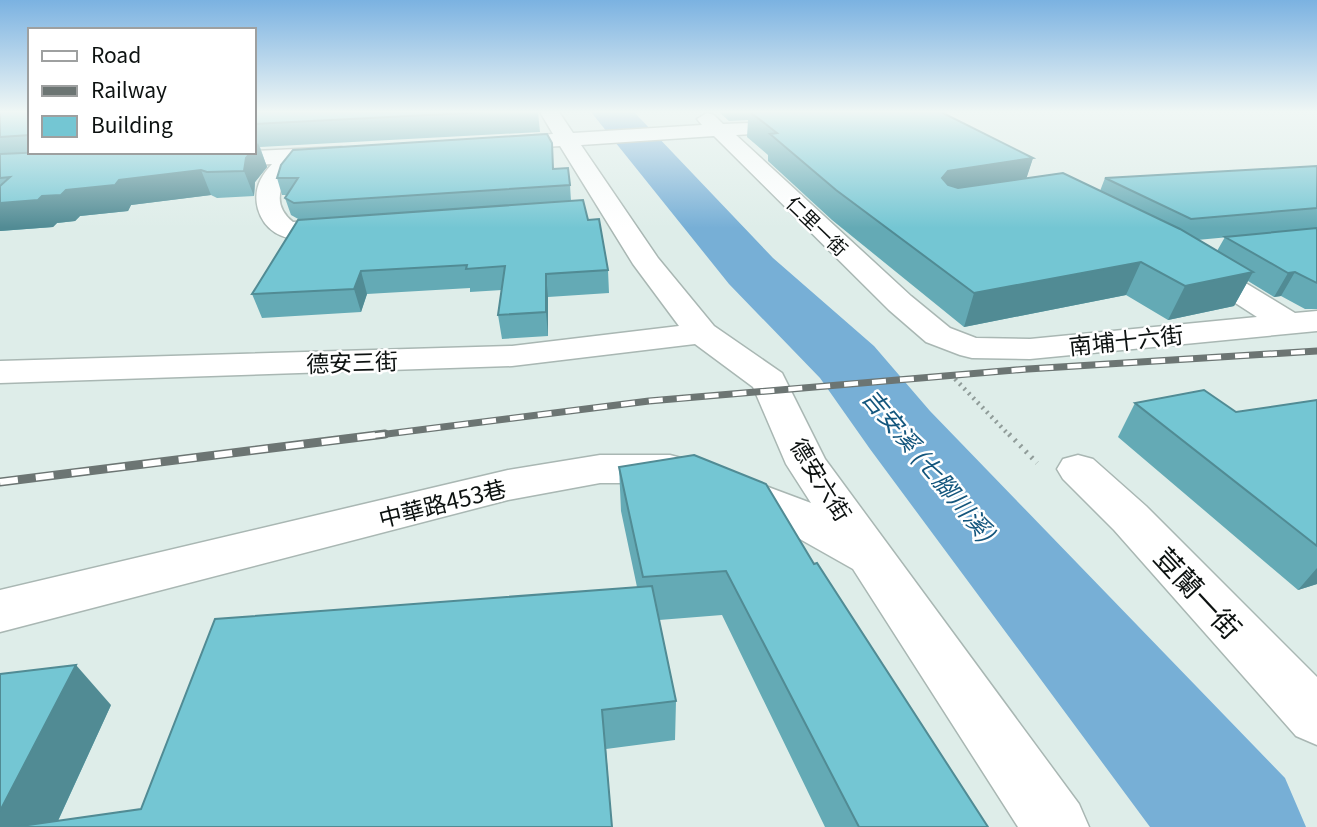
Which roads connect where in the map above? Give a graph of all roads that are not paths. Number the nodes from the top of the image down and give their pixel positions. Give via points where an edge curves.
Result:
1 (574, 151) edge
2 (731, 151) edge
3 (359, 152) edge
4 (290, 157) junction
5 (193, 161) edge
6 (612, 209) junction
7 (585, 211) edge
8 (369, 226) edge
9 (1217, 249) edge
10 (1302, 322) edge
11 (702, 333) junction
12 (938, 335) joint
13 (0, 372) edge
14 (1062, 471) road end
15 (874, 558) junction
16 (0, 611) edge
17 (1317, 717) edge
18 (1056, 827) edge

1 - 6 street, 德安六街
2 - 12 street, 仁里一街
3 - 4 street
4 - 5 street
4 - 8 street via 269,184 274,218 284,228
6 - 7 street
6 - 11 street, 德安六街 via 647,264
9 - 10 street via 1176,253
10 - 12 street, 南埔十六街 via 1030,349 972,348
11 - 13 street, 德安三街 via 512,356
11 - 15 street, 德安六街 via 769,381 807,464
14 - 17 street, 荳蘭一街 via 1130,518
15 - 16 street, 中華路453巷 via 784,509 722,485 665,468 600,469 508,485
15 - 18 street, 德安六街

